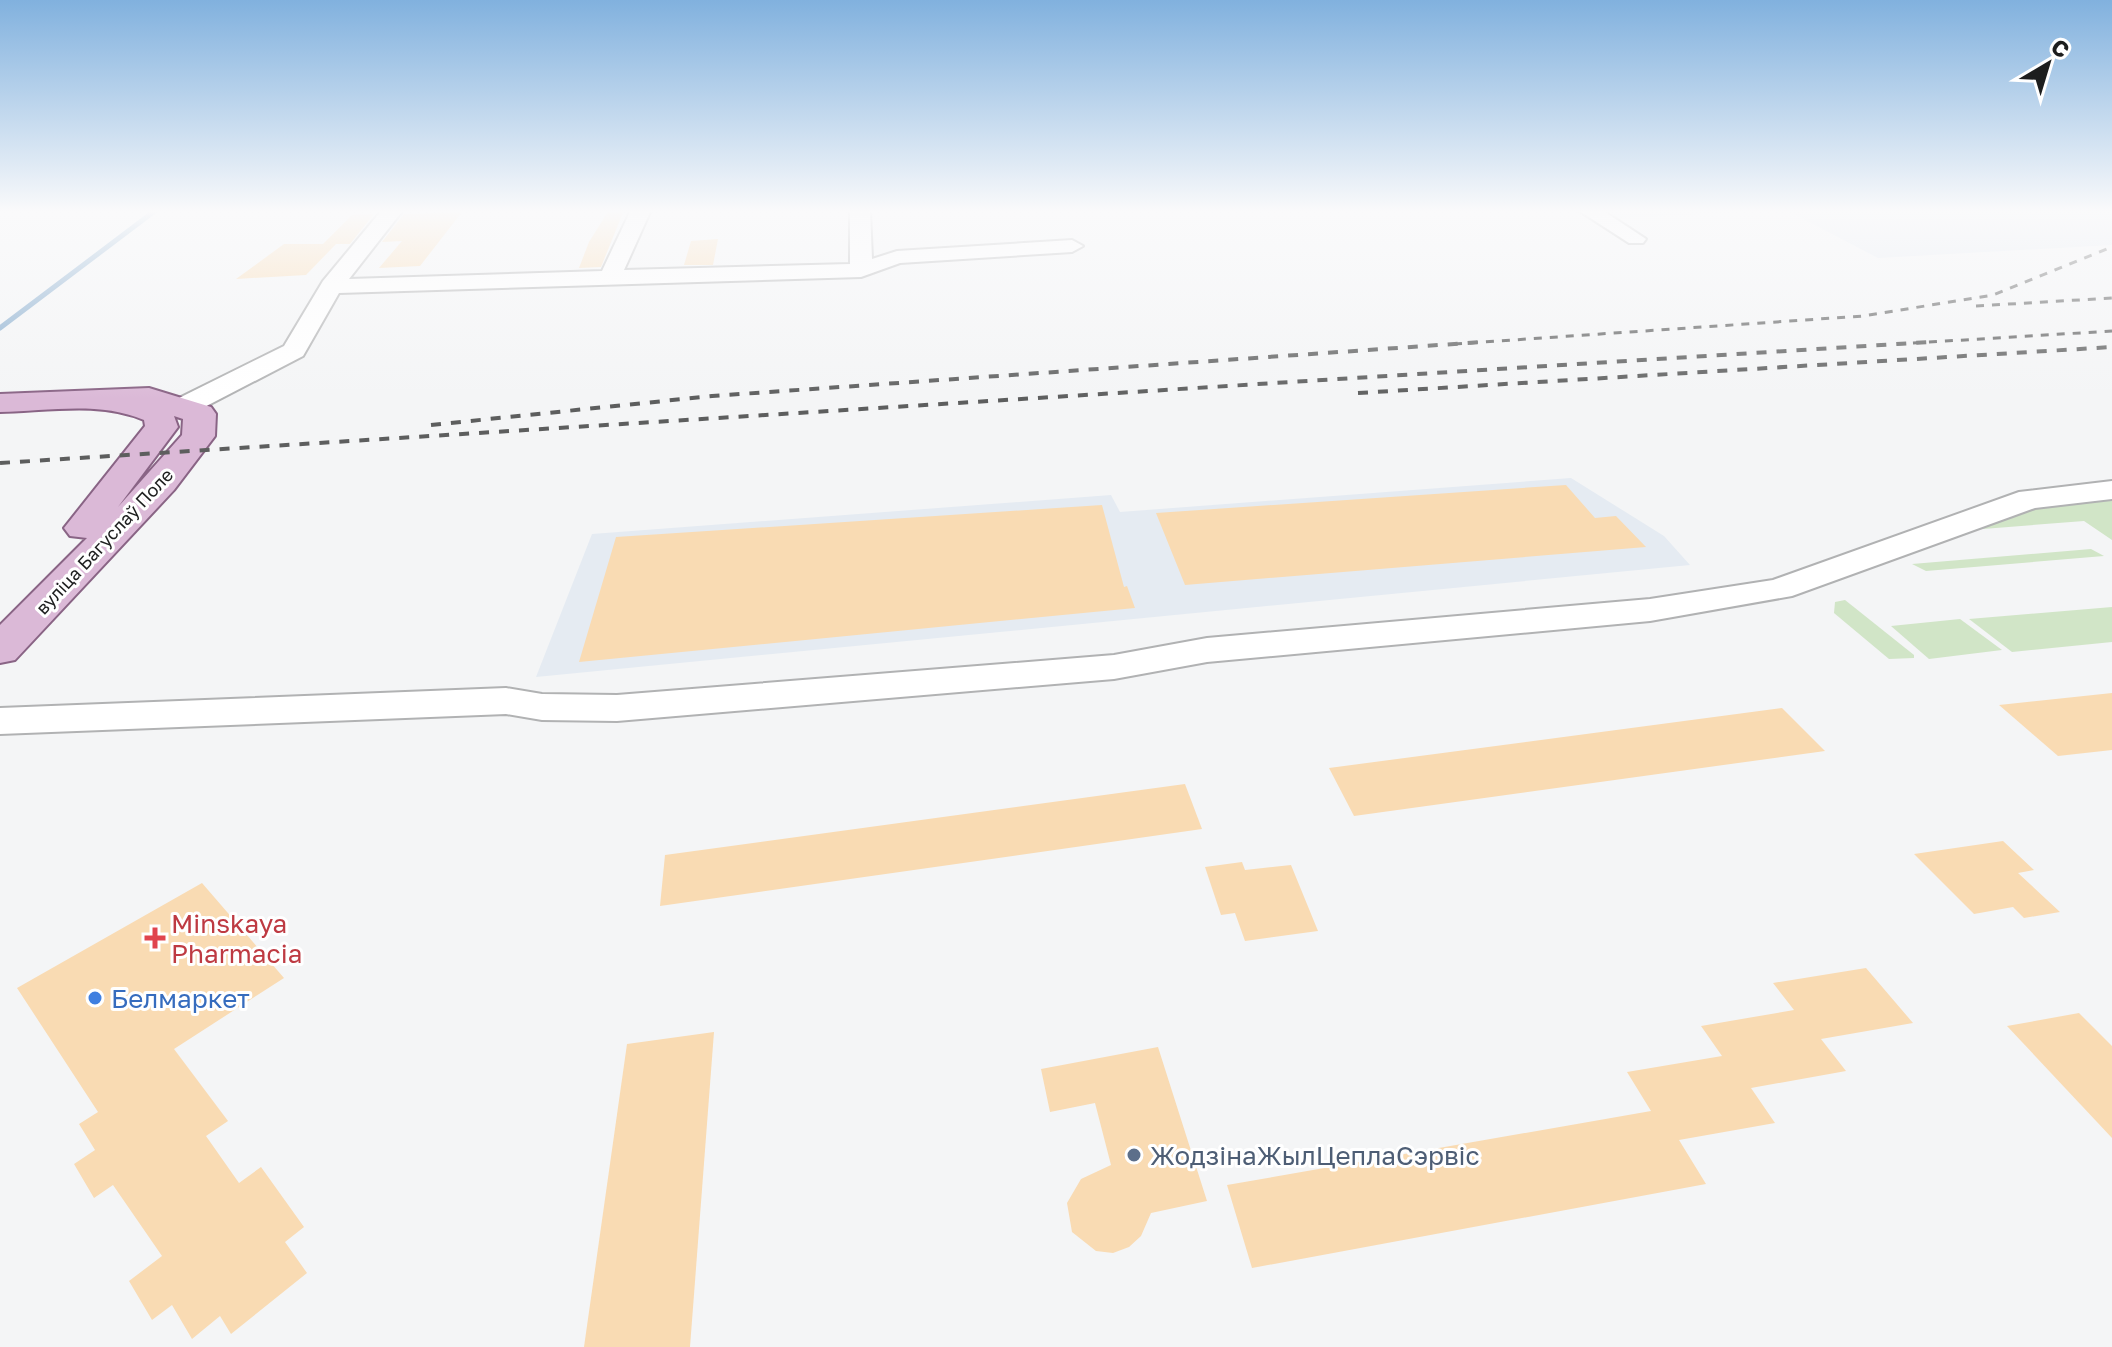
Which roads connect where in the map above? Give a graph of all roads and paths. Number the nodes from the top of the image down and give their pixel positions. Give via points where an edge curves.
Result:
1 (342, 273) edge
2 (612, 273) edge
3 (771, 273) edge
4 (610, 278) junction
5 (331, 286) junction
6 (59, 400) junction
7 (0, 403) edge
8 (183, 407) junction
9 (2112, 490) edge
10 (13, 637) edge
11 (0, 721) edge

1 - 5 street
2 - 4 street
3 - 4 street
4 - 5 street
5 - 8 street via 294,351
6 - 7 main road, вуліца Багуслаў Поле
6 - 8 main road, вуліца Багуслаў Поле via 138,396
6 - 10 main road, вуліца Багуслаў Поле via 135,405 158,415 162,427 82,530
8 - 10 main road, вуліца Багуслаў Поле via 200,414 198,436 162,483
9 - 11 street via 2030,499 1780,589 1650,610 1207,650 1114,667 617,708 506,701

